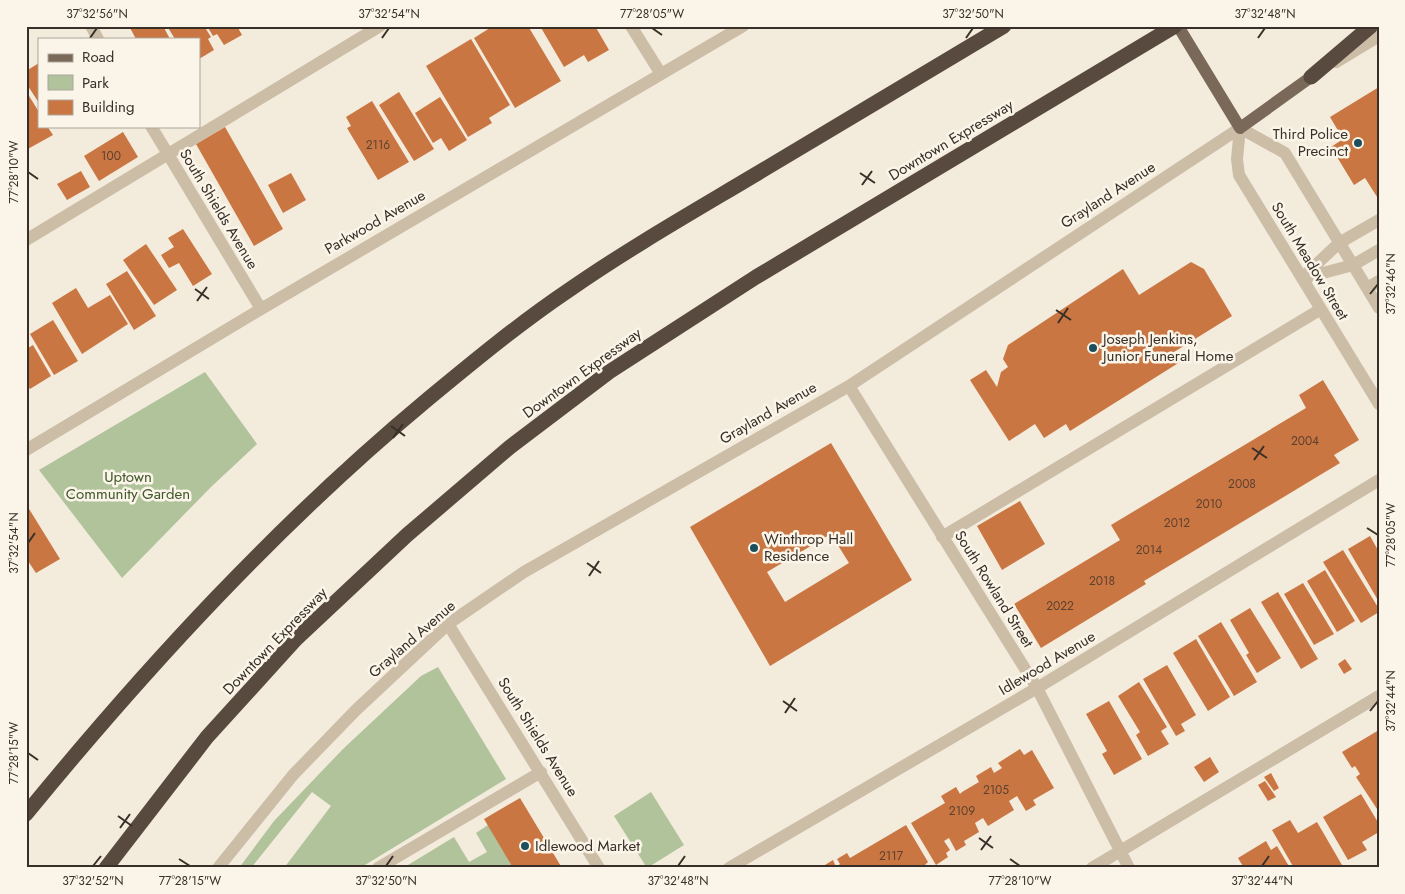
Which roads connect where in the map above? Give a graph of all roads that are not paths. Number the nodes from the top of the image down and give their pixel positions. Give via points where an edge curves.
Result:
1 (91, 26) edge
2 (380, 26) edge
3 (631, 26) edge
4 (743, 26) edge
5 (1004, 26) edge
6 (1177, 26) edge
7 (1371, 26) edge
8 (1379, 36) edge
9 (97, 38) edge
10 (661, 74) junction
11 (1310, 77) junction
12 (152, 128) edge
13 (1240, 128) junction
14 (168, 154) junction
15 (1379, 220) edge
16 (26, 240) edge
17 (1340, 243) junction
18 (1379, 250) edge
19 (1353, 265) junction
20 (1302, 278) junction
21 (1379, 281) edge
22 (1367, 288) junction
23 (260, 308) junction
24 (1379, 308) edge
25 (1321, 309) junction
26 (849, 386) junction
27 (1379, 404) edge
28 (26, 450) edge
29 (1379, 480) edge
30 (942, 538) junction
31 (448, 624) junction
32 (1037, 688) junction
33 (1379, 696) edge
34 (99, 724) junction
35 (541, 772) junction
36 (26, 799) edge
37 (26, 814) edge
38 (1119, 852) junction
39 (106, 868) edge
40 (218, 868) edge
41 (378, 868) edge
42 (599, 868) edge
43 (729, 868) edge
44 (1092, 868) edge
45 (1129, 868) edge

1 - 9 street
2 - 14 street
3 - 10 street
4 - 10 street, Parkwood Avenue
5 - 34 highway via 673,224 569,290 474,360 291,520 187,626
6 - 13 main road
6 - 39 highway, Downtown Expressway via 756,277 609,372 510,447 407,535 296,639 207,737
7 - 11 highway
8 - 11 street, Grayland Avenue
10 - 23 street, Parkwood Avenue
11 - 13 main road, Grayland Avenue
12 - 14 street, South Shields Avenue
13 - 17 street via 1285,153
13 - 20 street, South Meadow Street via 1239,175
13 - 26 street, Grayland Avenue
14 - 16 street
14 - 23 street, South Shields Avenue
15 - 17 street
17 - 19 street
17 - 20 street
18 - 19 street
19 - 20 street
19 - 22 street
20 - 25 street, South Meadow Street
21 - 22 street
22 - 24 street
23 - 28 street, Parkwood Avenue
25 - 27 street, South Meadow Street
25 - 30 street
26 - 30 street, South Rowland Street
26 - 31 street, Grayland Avenue via 524,572
29 - 32 street, Idlewood Avenue
30 - 32 street, South Rowland Street
31 - 35 street, South Shields Avenue
31 - 40 street, Grayland Avenue via 356,710 293,775
32 - 38 street, South Rowland Street
32 - 43 street, Idlewood Avenue
33 - 38 street
34 - 36 highway
34 - 37 highway
35 - 41 street
35 - 42 street, South Shields Avenue
38 - 44 street
38 - 45 street, South Rowland Street

